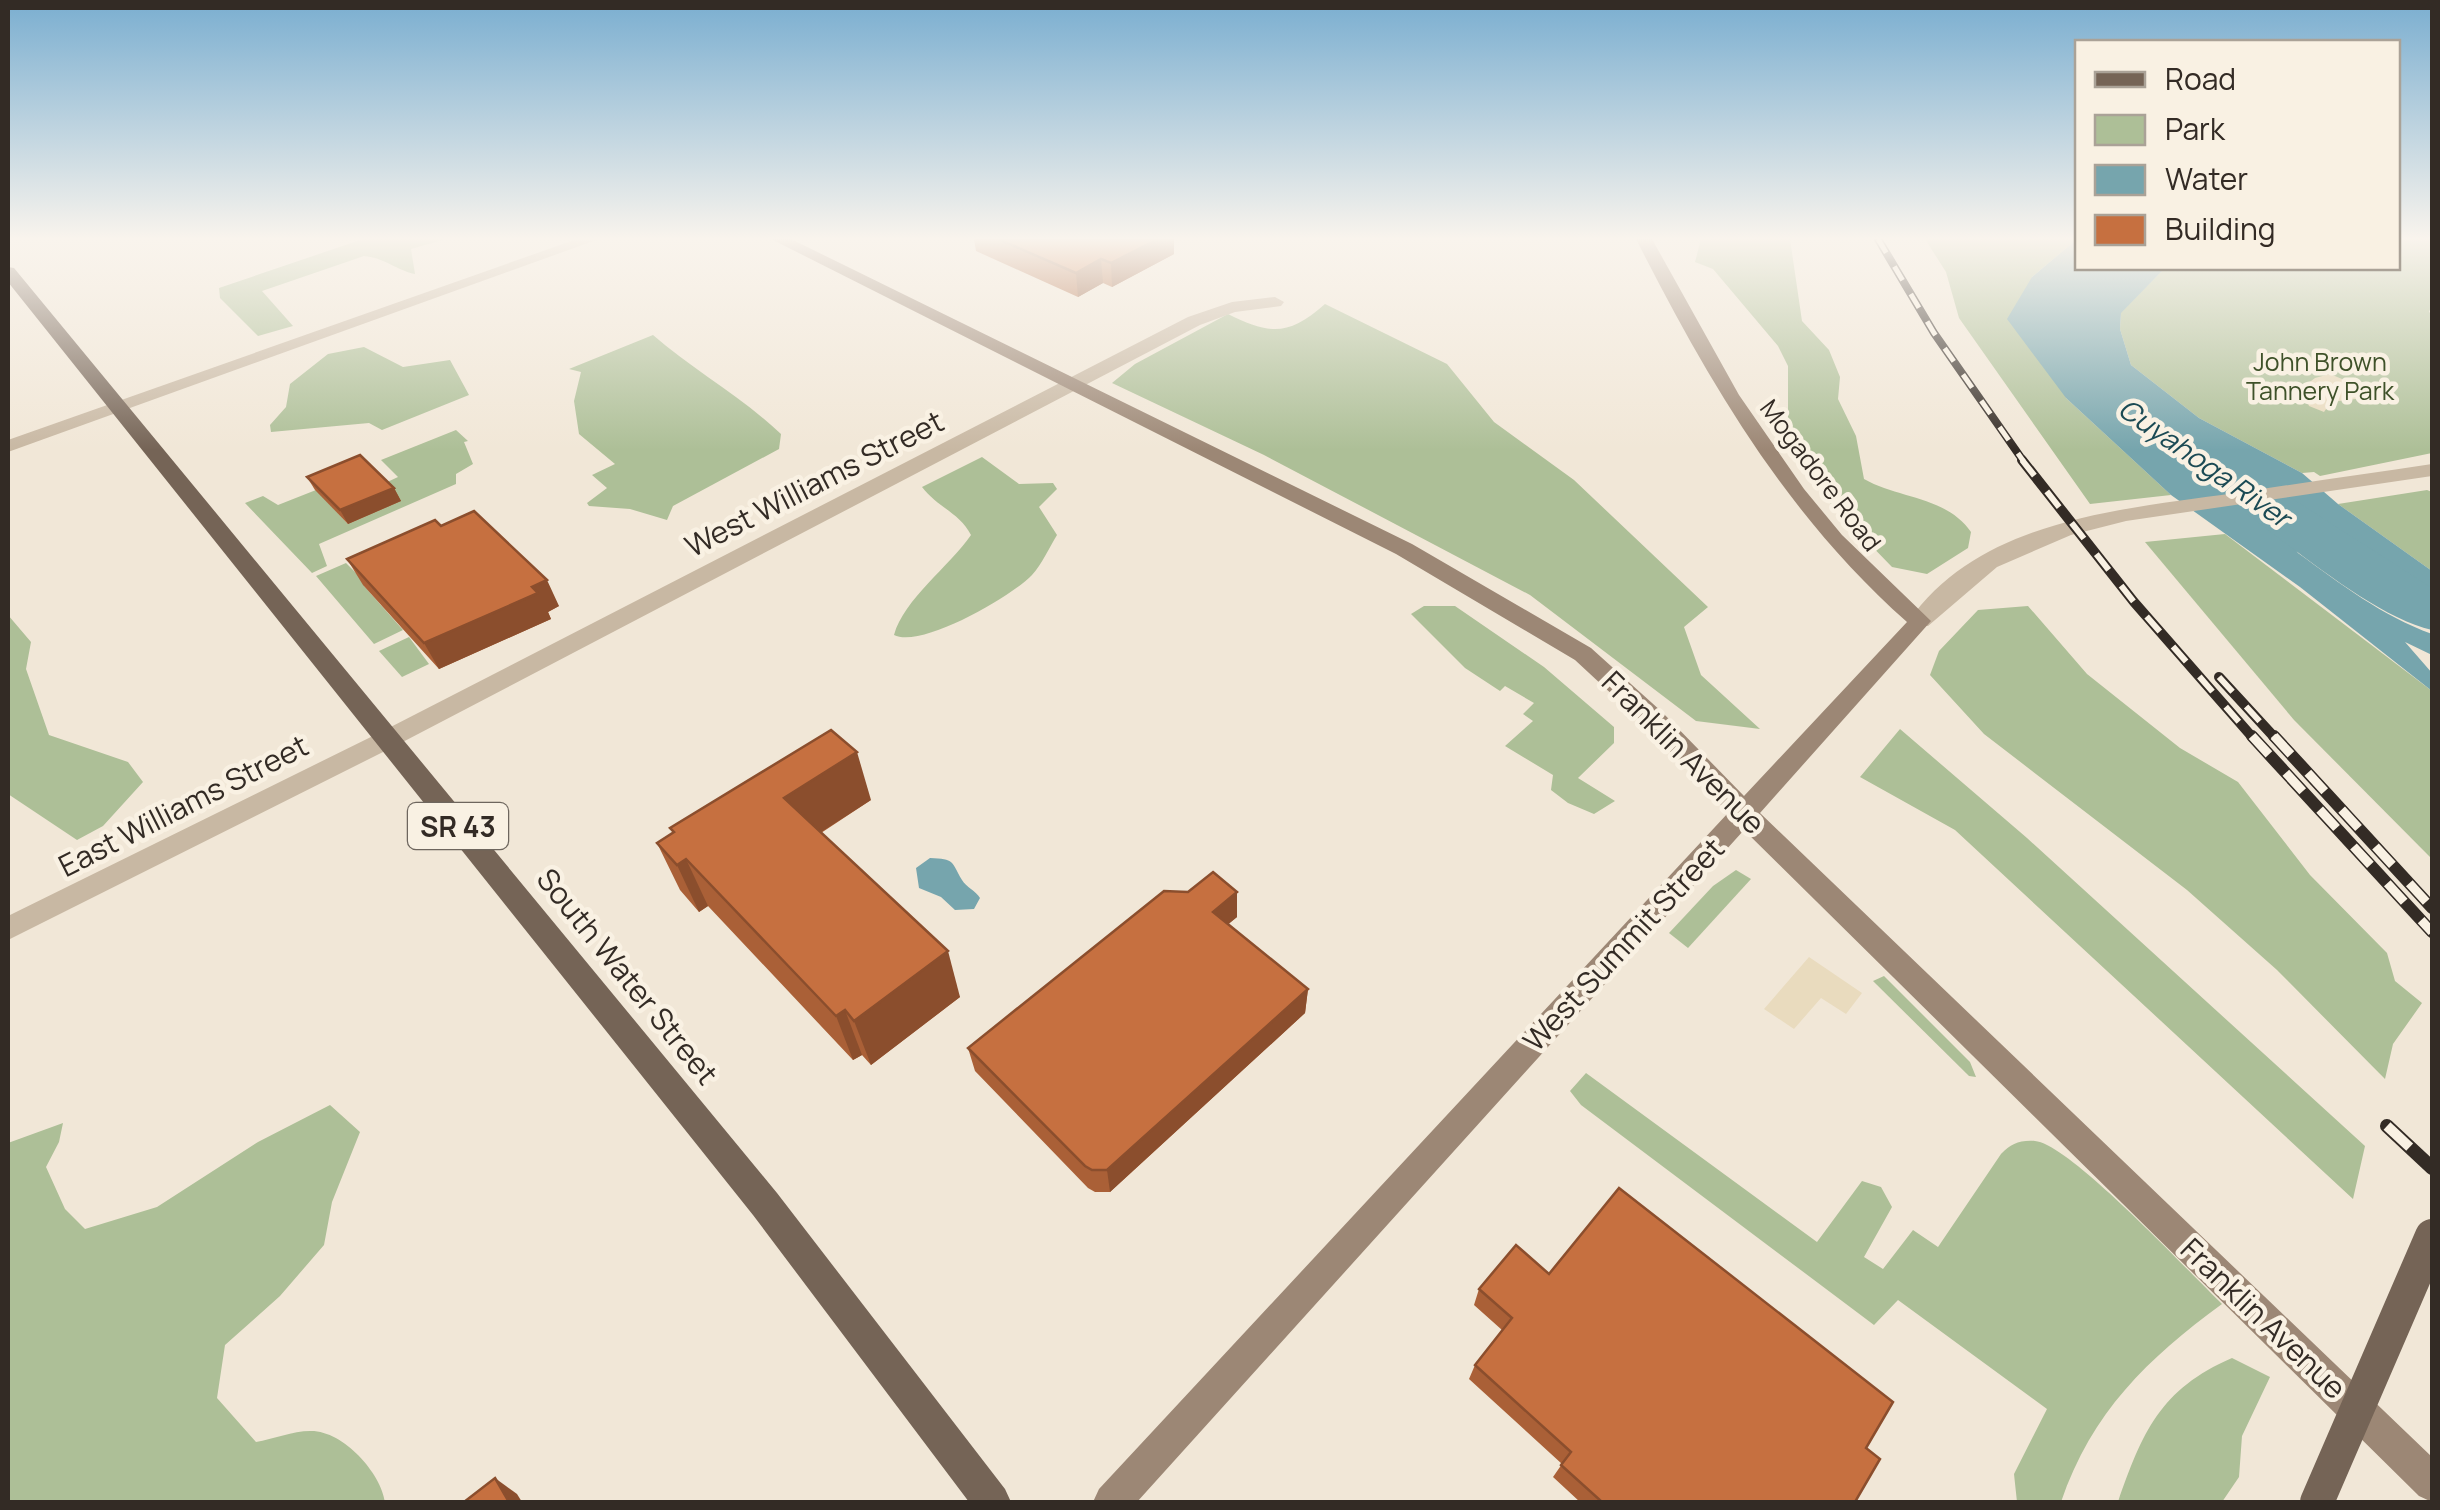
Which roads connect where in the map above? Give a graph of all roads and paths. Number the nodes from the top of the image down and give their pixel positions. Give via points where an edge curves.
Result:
1 (39, 309) edge
2 (392, 309) edge
3 (922, 309) edge
4 (1235, 309) edge
5 (1680, 309) edge
6 (1071, 384) junction
7 (118, 407) junction
8 (8, 446) edge
9 (2432, 470) edge
10 (1920, 621) junction
11 (388, 738) junction
12 (1744, 814) junction
13 (8, 930) edge
14 (2432, 1236) edge
15 (2432, 1483) edge
16 (992, 1502) edge
17 (1112, 1502) edge
18 (2317, 1502) edge

1 - 7 main road, South Water Street / SR 43
2 - 7 street
3 - 6 street, Franklin Avenue
4 - 6 street, West Williams Street via 1211,314
5 - 10 street, Mogadore Road via 1774,464 1874,584
6 - 11 street, West Williams Street
6 - 12 street, Franklin Avenue via 1404,549 1529,620 1611,677
7 - 8 street
7 - 11 main road, South Water Street / SR 43
9 - 10 street, West Summit Street via 2174,508 2034,538 1958,582
10 - 12 street, West Summit Street
11 - 13 street, East Williams Street
11 - 16 main road, South Water Street / SR 43 via 764,1204
12 - 15 street, Franklin Avenue
12 - 17 street, West Summit Street
14 - 18 main road, bridge

